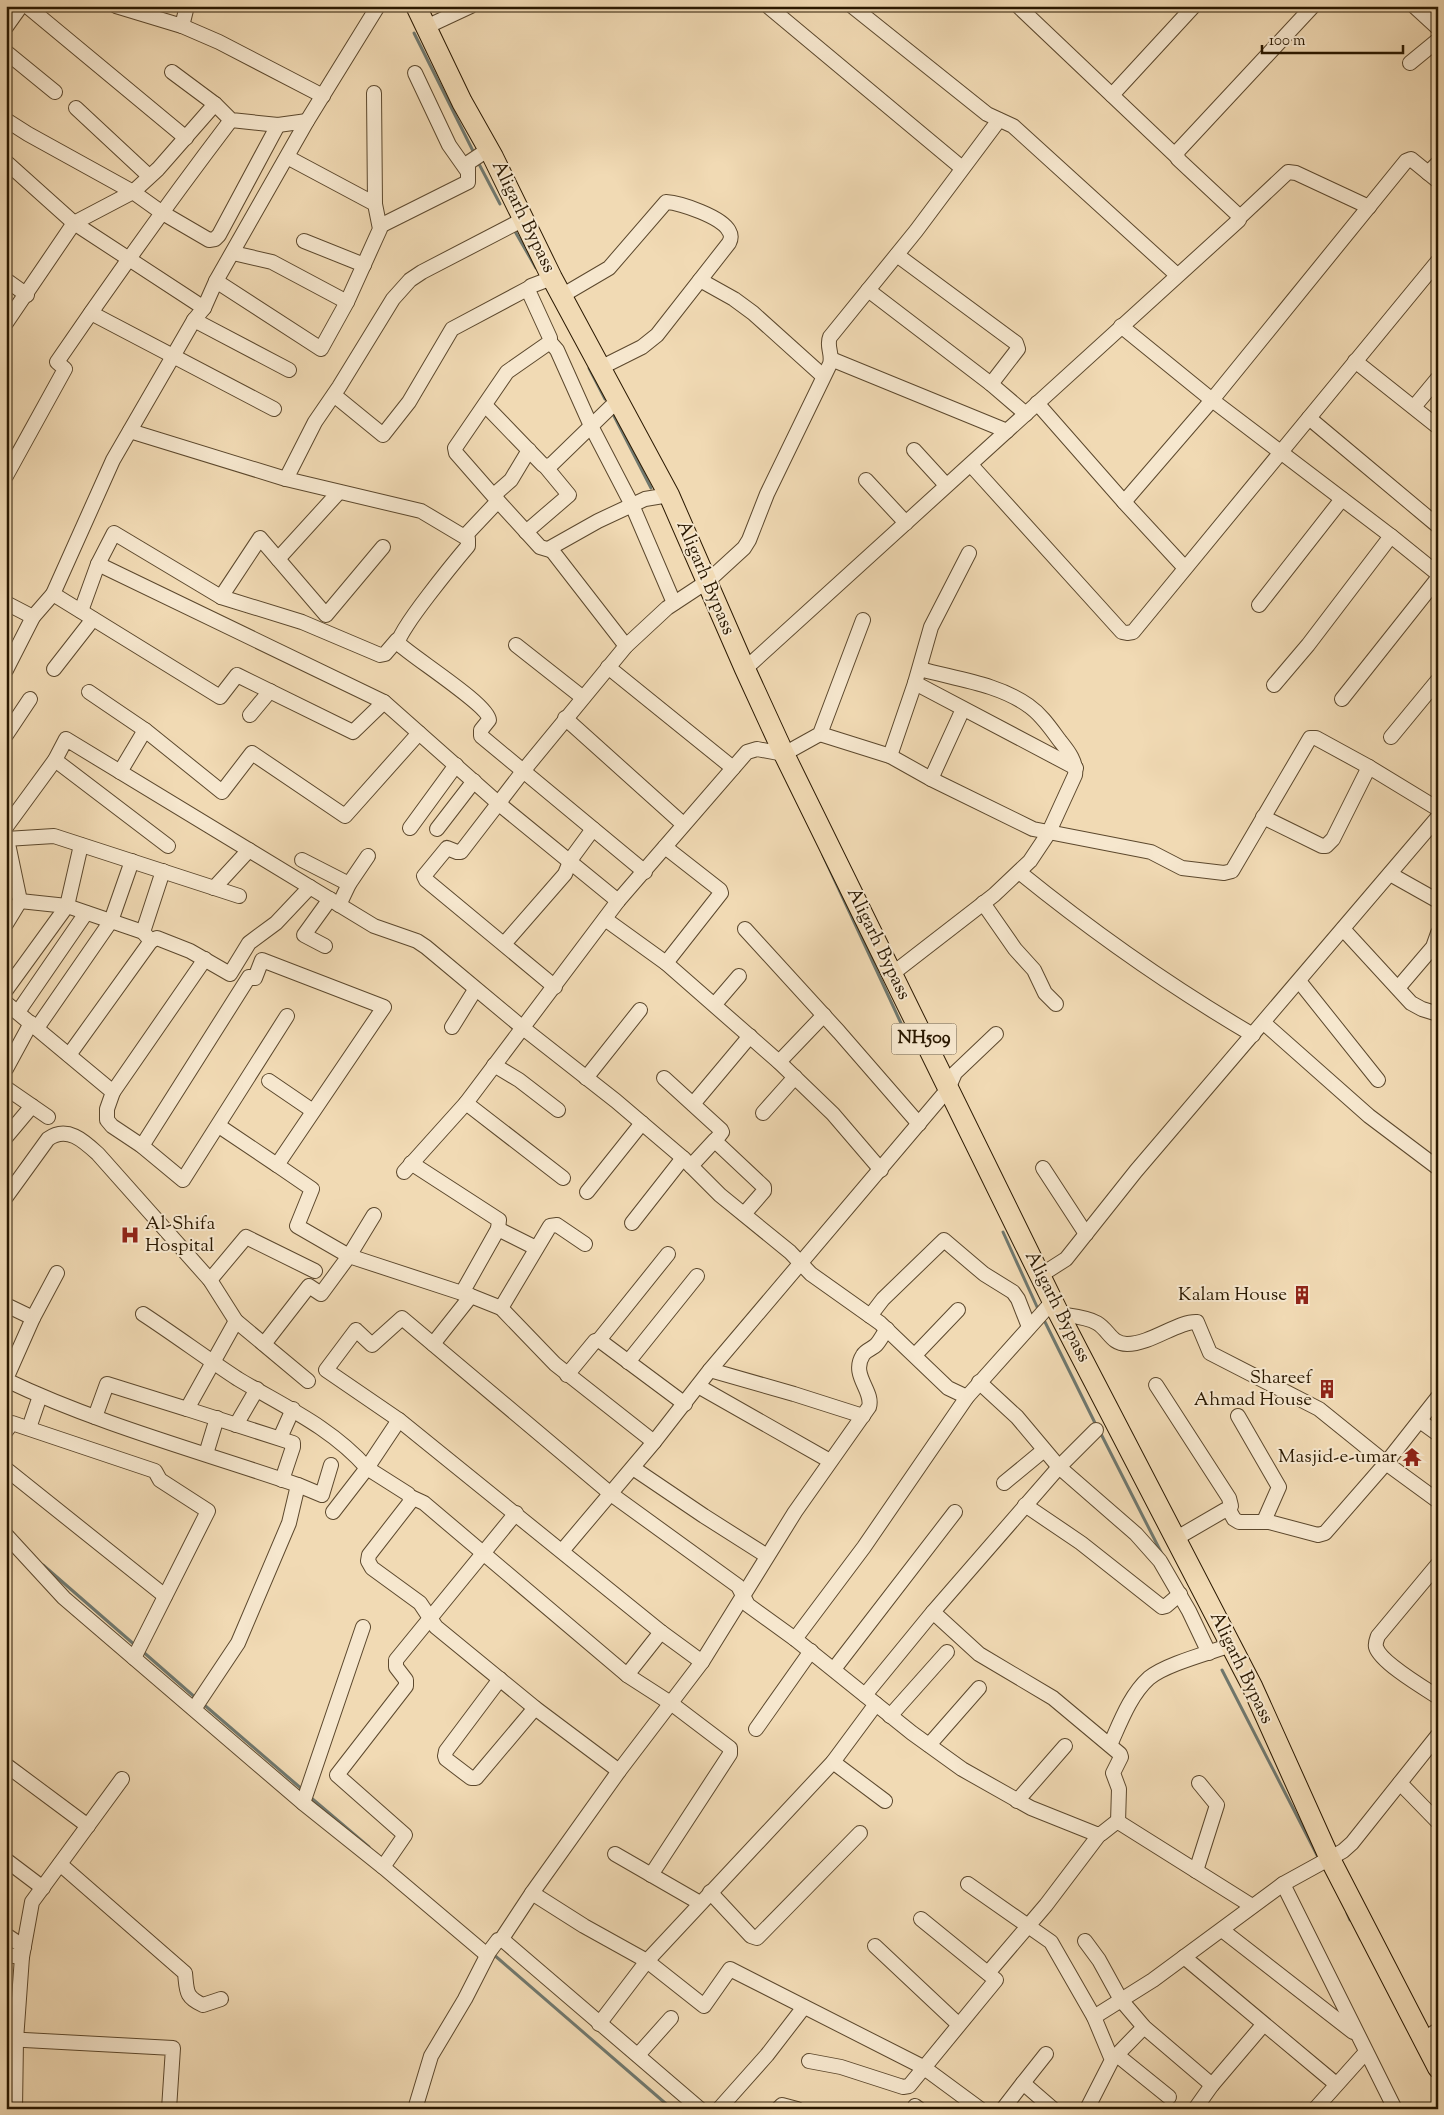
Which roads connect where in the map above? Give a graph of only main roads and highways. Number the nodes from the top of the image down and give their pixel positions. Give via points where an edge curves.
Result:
1 (416, 6) edge
2 (1430, 2035) edge
3 (1438, 2068) edge

1 - 2 highway, Aligarh Bypass / NH509 via 552,278 669,494 784,754 1056,1308 1252,1686 1323,1861
2 - 3 highway, Aligarh Bypass / NH509

